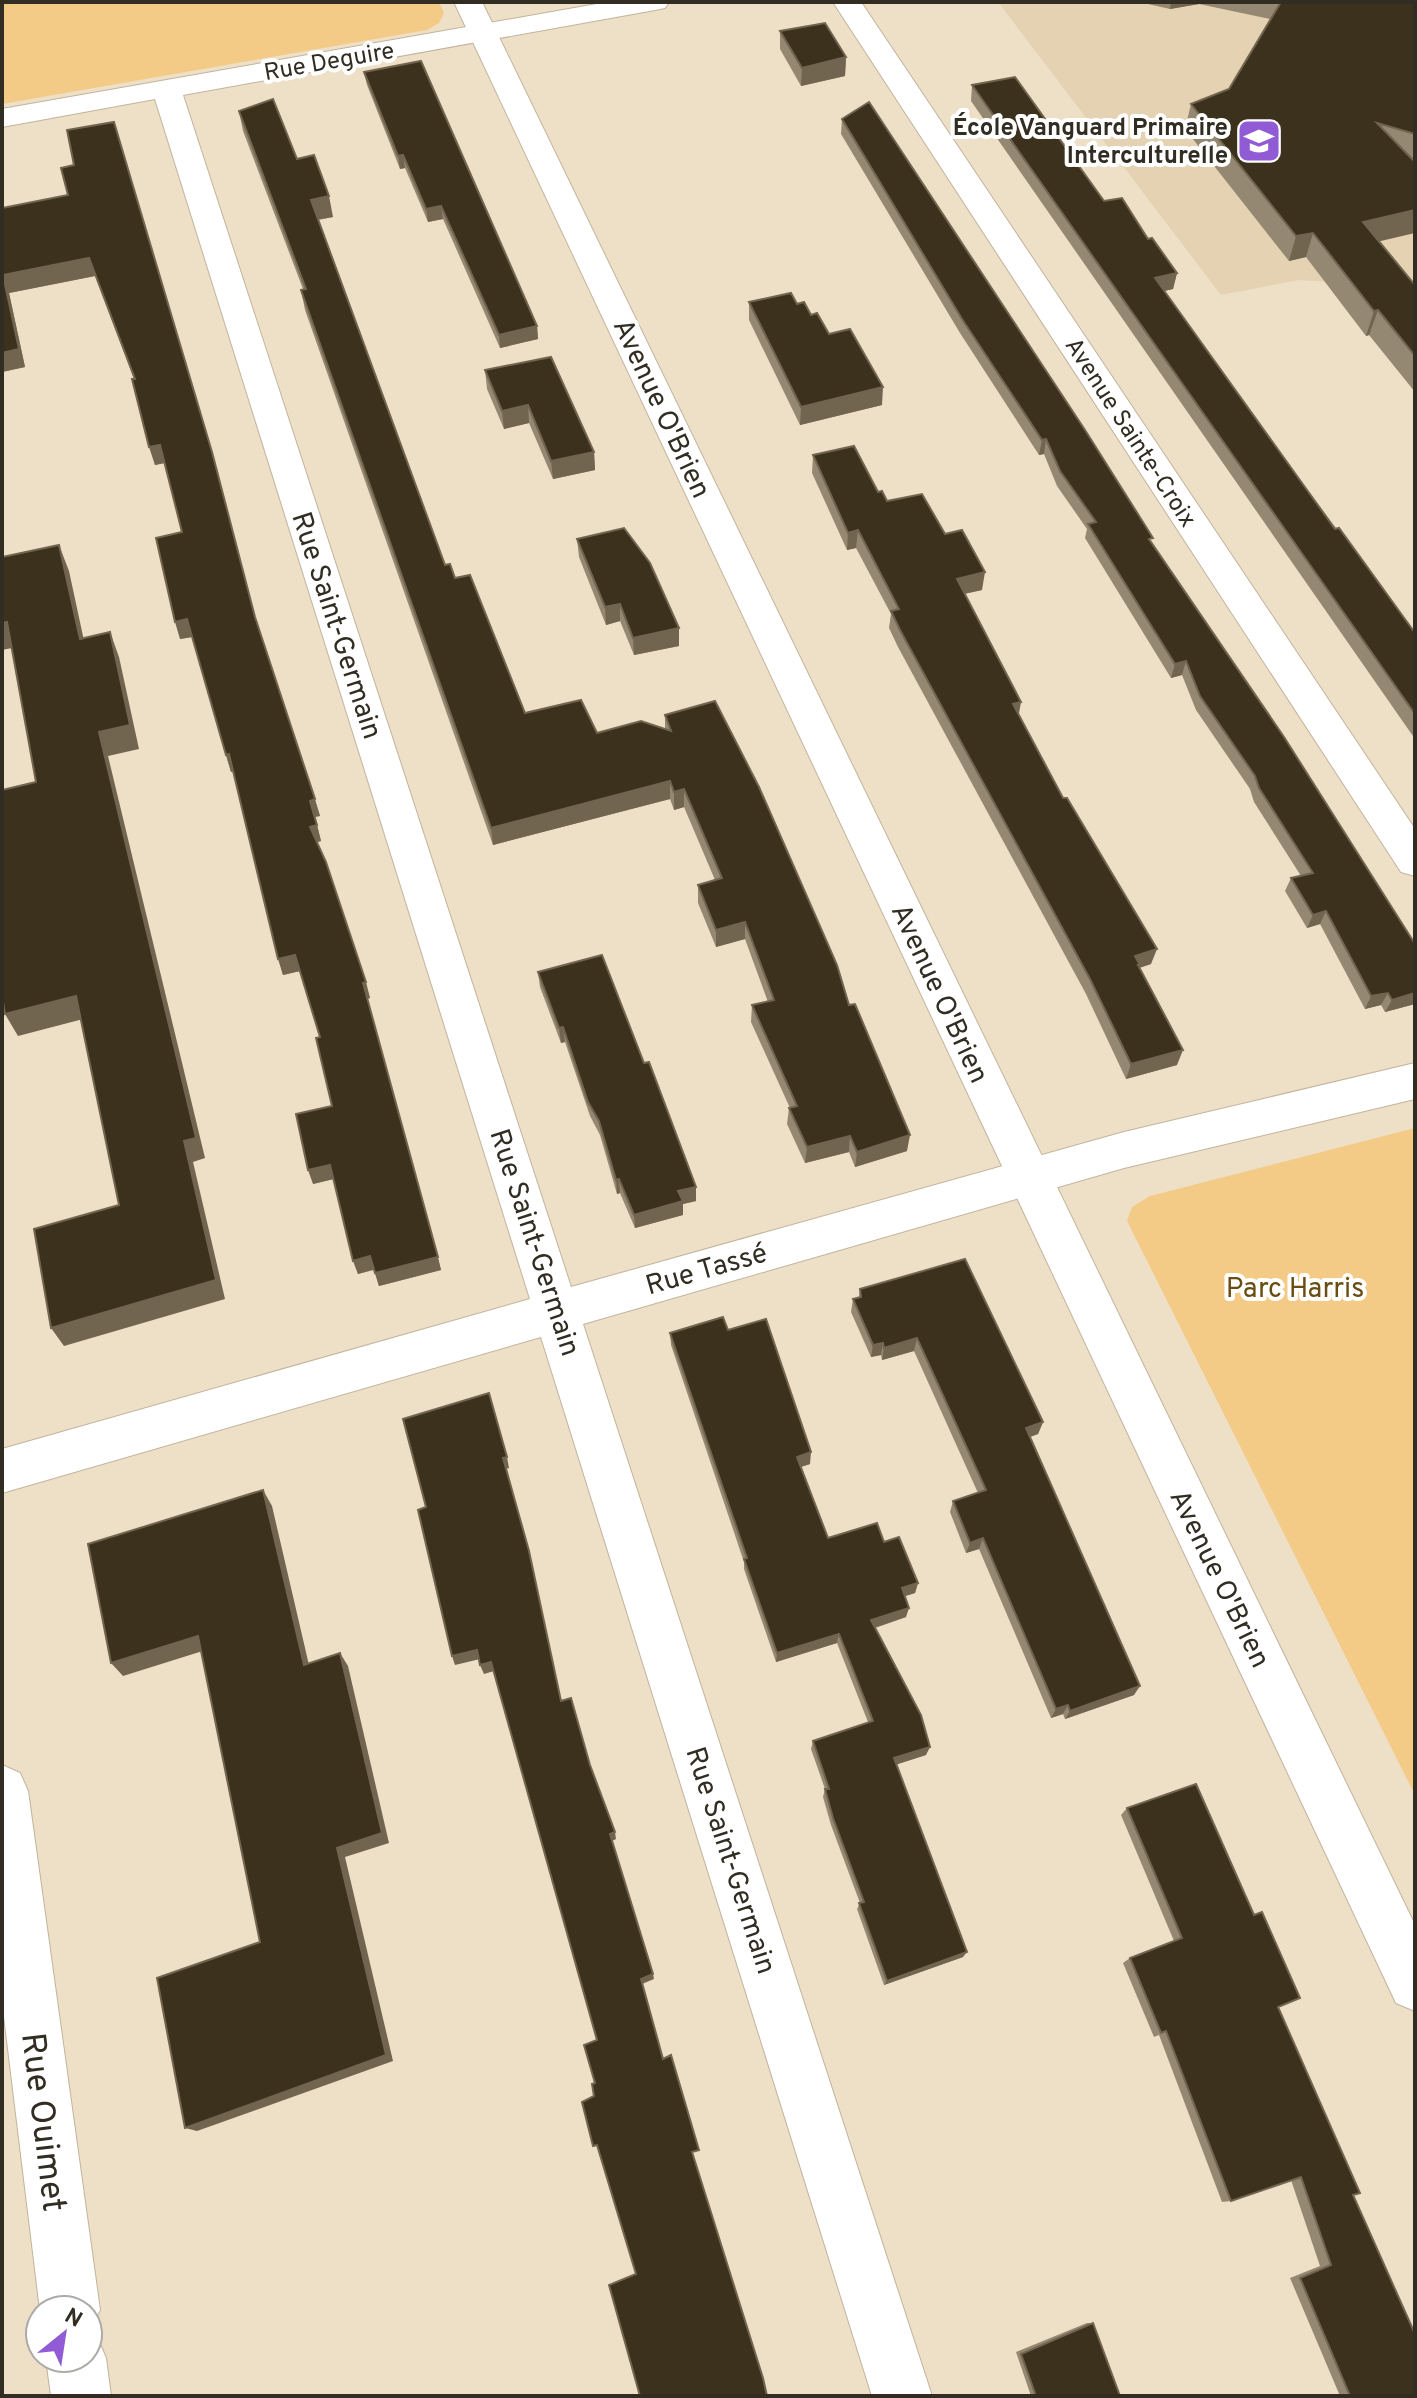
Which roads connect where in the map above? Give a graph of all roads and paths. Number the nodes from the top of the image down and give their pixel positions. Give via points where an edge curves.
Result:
1 (655, 2) edge
2 (847, 2) edge
3 (476, 17) edge
4 (167, 90) junction
5 (2, 118) edge
6 (1415, 861) edge
7 (1415, 1081) edge
8 (1029, 1176) junction
9 (557, 1312) junction
10 (2, 1471) edge
11 (2, 1791) edge
12 (1415, 1984) edge
13 (68, 2294) edge
14 (78, 2374) edge
15 (81, 2396) edge
16 (902, 2396) edge

1 - 3 street, Rue Deguire
2 - 6 street, Avenue Sainte-Croix
3 - 4 street, Rue Deguire
3 - 8 street, Avenue O'Brien
4 - 5 street, Rue Deguire
4 - 9 street, Rue Saint-Germain
7 - 8 street, Rue Tassé
8 - 9 street, Rue Tassé
8 - 12 street, Avenue O'Brien
9 - 10 street, Rue Tassé
9 - 16 street, Rue Saint-Germain
11 - 13 street, Rue Ouimet
14 - 15 street

